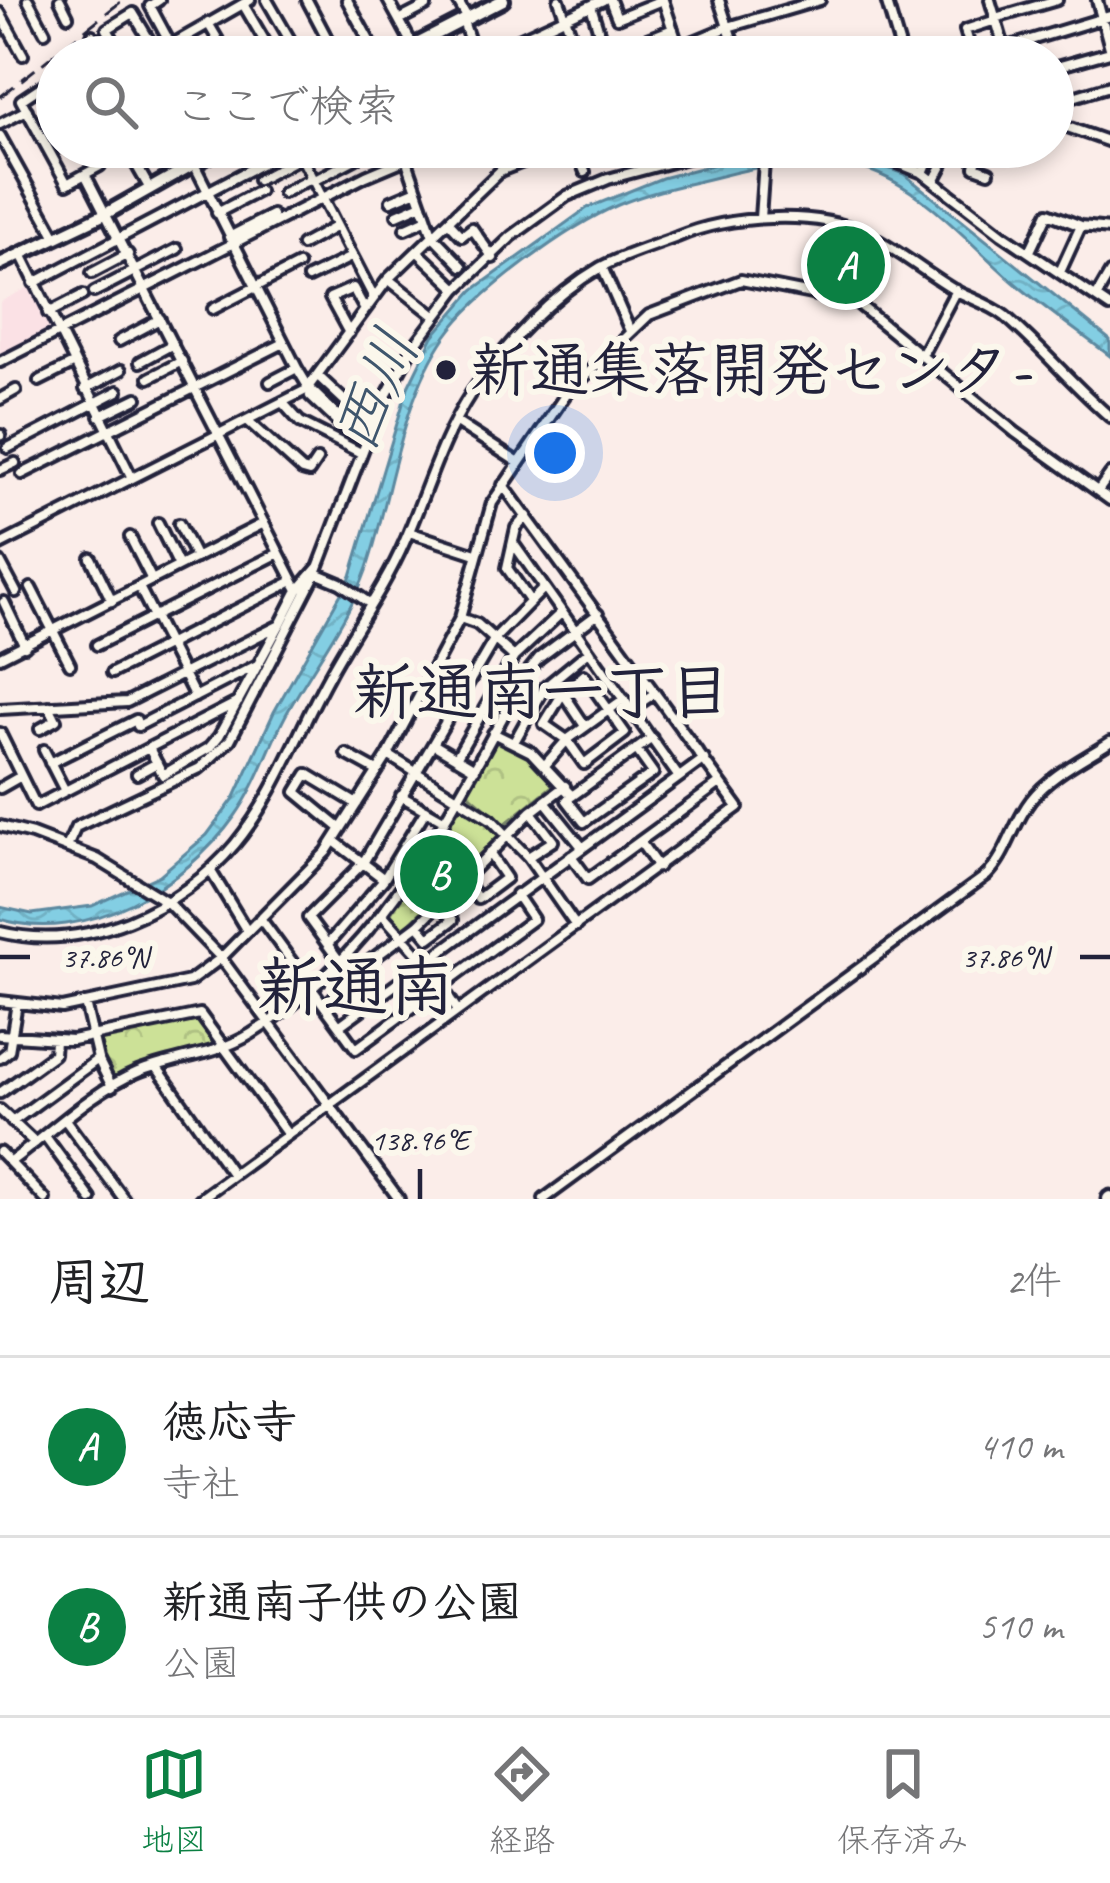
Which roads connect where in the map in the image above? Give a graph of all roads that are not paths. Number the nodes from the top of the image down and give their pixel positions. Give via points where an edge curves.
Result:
1 (28, 0) edge
2 (60, 0) edge
3 (159, 0) edge
4 (267, 0) edge
5 (307, 0) edge
6 (347, 0) edge
7 (388, 0) edge
8 (423, 0) edge
9 (457, 0) edge
10 (559, 0) edge
11 (606, 0) edge
12 (663, 0) edge
13 (719, 0) edge
14 (820, 0) edge
15 (886, 0) edge
16 (990, 0) edge
17 (1014, 0) edge
18 (1057, 0) edge
19 (1096, 0) edge
20 (247, 1) edge
21 (498, 1) edge
22 (213, 3) edge
23 (590, 6) junction
24 (1017, 11) junction
25 (0, 13) edge
26 (189, 15) dead end
27 (68, 16) dead end
28 (221, 16) junction
29 (565, 17) junction
30 (1106, 18) edge
31 (996, 19) junction
32 (399, 20) junction
33 (465, 20) junction
34 (208, 23) junction
35 (728, 27) junction
36 (673, 29) junction
37 (197, 30) junction
38 (45, 32) dead end
39 (599, 32) dead end
40 (111, 36) edge
41 (147, 36) edge
42 (166, 36) edge
43 (187, 36) edge
44 (216, 36) edge
45 (264, 36) edge
46 (287, 36) edge
47 (326, 36) edge
48 (367, 36) edge
49 (408, 36) edge
50 (433, 36) edge
51 (470, 36) edge
52 (523, 36) edge
53 (572, 36) edge
54 (655, 36) edge
55 (675, 36) edge
56 (711, 36) edge
57 (731, 36) edge
58 (897, 36) edge
59 (967, 36) edge
60 (999, 36) edge
61 (1054, 36) edge
62 (1110, 50) edge
63 (23, 55) dead end
64 (1074, 61) edge
65 (1110, 86) edge
66 (36, 91) edge
67 (1074, 97) edge
68 (27, 110) junction
69 (0, 124) edge
70 (36, 127) edge
71 (1074, 129) edge
72 (0, 136) edge
73 (1110, 142) edge
74 (58, 168) edge
75 (96, 168) edge
76 (138, 168) edge
77 (187, 168) edge
78 (191, 168) edge
79 (257, 168) edge
80 (277, 168) edge
81 (307, 168) edge
82 (337, 168) edge
83 (387, 168) edge
84 (409, 168) edge
85 (508, 168) edge
86 (583, 168) edge
87 (649, 168) edge
88 (764, 168) edge
89 (911, 168) edge
90 (925, 168) edge
91 (941, 168) edge
92 (978, 168) edge
93 (585, 172) dead end
94 (989, 172) dead end
95 (923, 173) junction
96 (85, 174) junction
97 (313, 179) junction
98 (934, 181) junction
99 (150, 189) junction
100 (417, 190) junction
101 (207, 192) junction
102 (283, 194) dead end
103 (322, 198) junction
104 (391, 201) dead end
105 (422, 204) junction
106 (218, 212) junction
107 (107, 213) junction
108 (272, 215) dead end
109 (397, 215) dead end
110 (760, 218) junction
111 (427, 219) junction
112 (447, 220) junction
113 (1081, 226) junction
114 (335, 227) junction
115 (405, 229) dead end
116 (1110, 229) edge
117 (433, 236) junction
118 (56, 237) junction
119 (121, 239) junction
120 (231, 240) junction
121 (302, 245) dead end
122 (177, 249) dead end
123 (417, 251) junction
124 (1030, 251) junction
125 (21, 254) junction
126 (128, 254) junction
127 (351, 257) junction
128 (493, 258) junction
129 (0, 264) edge
130 (298, 266) dead end
131 (462, 266) dead end
132 (602, 266) junction
133 (136, 270) junction
134 (1060, 272) junction
135 (92, 273) dead end
136 (1110, 273) edge
137 (308, 278) dead end
138 (388, 279) junction
139 (34, 284) junction
140 (255, 287) junction
141 (145, 288) junction
142 (457, 289) junction
143 (956, 290) junction
144 (94, 292) dead end
145 (83, 296) dead end
146 (1096, 297) junction
147 (374, 298) junction
148 (1110, 307) edge
149 (212, 309) dead end
150 (365, 310) junction
151 (48, 313) junction
152 (435, 316) junction
153 (160, 319) junction
154 (630, 331) junction
155 (57, 332) junction
156 (349, 332) junction
157 (119, 340) dead end
158 (284, 343) junction
159 (173, 344) junction
160 (922, 355) junction
161 (182, 361) junction
162 (0, 362) edge
163 (140, 362) dead end
164 (73, 364) junction
165 (297, 368) junction
166 (121, 370) dead end
167 (318, 376) junction
168 (148, 378) dead end
169 (39, 381) dead end
170 (270, 382) dead end
171 (86, 388) junction
172 (196, 388) junction
173 (307, 389) junction
174 (16, 390) dead end
175 (118, 391) dead end
176 (137, 398) dead end
177 (0, 399) edge
178 (282, 402) junction
179 (94, 404) junction
180 (350, 406) dead end
181 (100, 416) junction
182 (338, 416) dead end
183 (1110, 416) edge
184 (247, 420) junction
185 (456, 422) junction
186 (108, 430) junction
187 (220, 434) junction
188 (365, 441) junction
189 (8, 448) dead end
190 (362, 453) junction
191 (317, 460) dead end
192 (15, 463) dead end
193 (518, 463) junction
194 (0, 470) edge
195 (22, 474) dead end
196 (1110, 475) edge
197 (132, 478) junction
198 (503, 484) junction
199 (1098, 491) junction
200 (1110, 500) edge
201 (527, 516) junction
202 (158, 523) dead end
203 (264, 523) junction
204 (179, 524) dead end
205 (408, 531) junction
206 (130, 537) dead end
207 (513, 543) junction
208 (0, 545) edge
209 (279, 553) junction
210 (476, 554) junction
211 (91, 558) dead end
212 (196, 558) junction
213 (0, 562) edge
214 (179, 566) junction
215 (318, 570) junction
216 (152, 580) junction
217 (296, 585) junction
218 (139, 586) junction
219 (31, 588) dead end
220 (543, 590) junction
221 (16, 592) dead end
222 (112, 601) junction
223 (364, 601) junction
224 (530, 601) junction
225 (4, 602) dead end
226 (560, 614) junction
227 (598, 614) junction
228 (154, 616) junction
229 (460, 618) junction
230 (280, 625) junction
231 (53, 631) junction
232 (574, 632) junction
233 (495, 638) junction
234 (169, 644) junction
235 (97, 645) dead end
236 (25, 646) junction
237 (589, 651) junction
238 (0, 657) edge
239 (514, 658) junction
240 (70, 664) dead end
241 (258, 664) junction
242 (112, 674) dead end
243 (184, 674) junction
244 (563, 693) junction
245 (655, 693) junction
246 (195, 697) junction
247 (624, 699) junction
248 (238, 702) junction
249 (49, 706) junction
250 (0, 709) edge
251 (631, 709) junction
252 (610, 710) junction
253 (585, 726) junction
254 (40, 729) dead end
255 (0, 733) edge
256 (493, 733) junction
257 (652, 738) junction
258 (567, 740) junction
259 (514, 742) junction
260 (1110, 742) edge
261 (433, 744) junction
262 (149, 748) junction
263 (636, 749) junction
264 (44, 750) dead end
265 (346, 754) dead end
266 (388, 755) junction
267 (457, 758) junction
268 (704, 758) junction
269 (50, 763) junction
270 (157, 763) junction
271 (546, 764) junction
272 (475, 769) junction
273 (416, 771) junction
274 (377, 772) junction
275 (137, 774) dead end
276 (21, 776) junction
277 (678, 776) junction
278 (720, 783) junction
279 (565, 786) junction
280 (0, 788) edge
281 (65, 791) junction
282 (401, 796) junction
283 (458, 796) junction
284 (572, 796) junction
285 (545, 801) junction
286 (357, 804) junction
287 (426, 810) junction
288 (531, 812) junction
289 (445, 821) junction
290 (0, 826) edge
291 (341, 829) junction
292 (508, 835) junction
293 (334, 841) junction
294 (640, 843) junction
295 (67, 847) junction
296 (583, 847) junction
297 (488, 853) junction
298 (571, 856) junction
299 (528, 857) junction
300 (364, 863) junction
301 (658, 867) junction
302 (210, 870) junction
303 (463, 877) junction
304 (542, 877) junction
305 (384, 879) junction
306 (516, 895) junction
307 (163, 899) junction
308 (441, 902) junction
309 (383, 915) junction
310 (260, 918) junction
311 (418, 925) junction
312 (576, 926) junction
313 (247, 931) junction
314 (0, 932) edge
315 (403, 935) junction
316 (328, 944) junction
317 (221, 958) junction
318 (341, 963) junction
319 (425, 963) junction
320 (442, 986) junction
321 (311, 989) junction
322 (0, 1001) edge
323 (85, 1003) junction
324 (17, 1004) junction
325 (325, 1006) junction
326 (458, 1011) junction
327 (268, 1022) junction
328 (339, 1026) junction
329 (0, 1035) edge
330 (91, 1036) junction
331 (12, 1037) junction
332 (55, 1041) junction
333 (224, 1048) junction
334 (0, 1058) edge
335 (98, 1059) junction
336 (156, 1066) junction
337 (112, 1087) junction
338 (0, 1093) edge
339 (329, 1105) junction
340 (0, 1110) edge
341 (66, 1121) junction
342 (12, 1122) junction
343 (288, 1135) junction
344 (45, 1136) junction
345 (35, 1143) junction
346 (0, 1152) edge
347 (10, 1162) junction
348 (233, 1175) junction
349 (45, 1199) edge
350 (91, 1199) edge
351 (124, 1199) edge
352 (200, 1199) edge
353 (399, 1199) edge
354 (544, 1199) edge

1 - 38 street
2 - 27 street
3 - 42 street via 150,6
4 - 46 street
5 - 47 street
6 - 48 street
7 - 32 street
8 - 32 street via 426,6
9 - 33 street
10 - 29 street
11 - 12 street via 616,18
11 - 23 street
12 - 36 street
13 - 35 street
14 - 35 street
15 - 58 street
16 - 31 street
17 - 24 street
18 - 24 street
19 - 30 street
20 - 28 street
20 - 45 street
21 - 33 main road
22 - 28 street
23 - 29 street
23 - 39 street
24 - 31 street
25 - 63 street
26 - 37 street
28 - 34 street
29 - 52 street
29 - 53 street
30 - 61 street
30 - 62 street
31 - 59 street via 965,29
31 - 60 street
32 - 49 street
33 - 50 main road
33 - 51 street
34 - 37 street
34 - 44 street
35 - 56 street
35 - 57 street
36 - 54 street
36 - 55 street
37 - 43 street
40 - 41 street via 107,29 134,13
62 - 64 street
65 - 67 street
66 - 68 street via 22,100
68 - 69 street
68 - 70 street
71 - 73 street
72 - 118 street
74 - 96 street via 67,184
75 - 96 street
76 - 99 street
77 - 99 main road
78 - 101 street
79 - 101 street
80 - 106 street
81 - 97 street
82 - 97 street
83 - 103 street
84 - 100 street
85 - 112 street
86 - 93 street
87 - 128 street via 567,196
88 - 110 street
89 - 95 street
90 - 95 street
91 - 98 street
92 - 94 street
95 - 98 street
96 - 107 street
97 - 102 street
97 - 103 street
98 - 124 street
99 - 107 main road
100 - 104 street
100 - 105 street
101 - 106 street
101 - 119 street
103 - 114 street
103 - 120 street
105 - 109 street
105 - 111 street
106 - 120 street
107 - 118 main road
107 - 119 street
108 - 120 street
110 - 132 street via 700,226
110 - 143 street via 865,234
111 - 115 street
111 - 117 street
112 - 117 street
112 - 128 street via 462,236 472,228
113 - 116 street
113 - 124 street via 1048,214
113 - 134 street
114 - 121 street
114 - 127 street
117 - 123 street
117 - 131 street
118 - 125 main road
119 - 126 street
119 - 139 street
120 - 140 street
120 - 141 street
122 - 133 street
123 - 138 street
123 - 142 street
124 - 134 street
125 - 129 main road
125 - 139 street
126 - 133 street
126 - 135 street
127 - 137 street
127 - 147 street
128 - 142 street
130 - 140 street
132 - 154 street
132 - 185 street via 518,335
133 - 141 street
133 - 144 street
134 - 146 street
136 - 146 street
138 - 147 street
138 - 152 street
139 - 151 street
140 - 149 street
140 - 158 street
141 - 153 street
141 - 155 street
142 - 152 street
143 - 160 street
143 - 183 street via 1002,314
145 - 151 street
146 - 148 street
147 - 150 street
150 - 156 street
150 - 156 street via 353,288 330,298
151 - 155 street
152 - 188 street
153 - 157 street
153 - 159 street
154 - 160 street via 649,315 741,280 857,302
154 - 193 street via 566,394
155 - 162 street
155 - 164 street
156 - 167 street
158 - 165 street
158 - 172 street
159 - 161 street
159 - 163 street
160 - 199 street
161 - 168 street
161 - 172 street
164 - 169 street
164 - 171 street
165 - 170 street
165 - 173 street
166 - 171 street
167 - 173 street
167 - 180 street
171 - 179 street
172 - 186 street
172 - 187 street
173 - 178 street
173 - 182 street
173 - 188 street
174 - 177 street
175 - 179 street
176 - 181 street
178 - 184 street
178 - 190 street via 300,422
179 - 181 street
179 - 189 street
181 - 186 street
184 - 187 street
184 - 191 street via 302,470
185 - 193 street
185 - 205 street
186 - 195 street
186 - 197 street
187 - 197 street
187 - 203 street
188 - 190 street
190 - 215 street
192 - 194 street
193 - 198 street
196 - 199 street
197 - 208 street
198 - 201 street
198 - 210 street
199 - 200 street
201 - 207 street
201 - 227 street
202 - 214 street
203 - 209 street
203 - 212 street
204 - 212 street
205 - 210 street
205 - 223 street via 388,575
206 - 216 street
207 - 220 street
207 - 224 street via 507,568
209 - 217 street
209 - 228 street
210 - 229 street
211 - 222 street
212 - 214 street
213 - 221 street
214 - 216 street
215 - 217 street
215 - 223 street
215 - 295 street via 217,755 76,827
216 - 218 street
217 - 230 street
217 - 234 street
218 - 222 street
218 - 228 street
219 - 231 street
220 - 224 street
220 - 226 street
222 - 231 street
223 - 302 street via 247,828
224 - 233 street
225 - 236 street
226 - 232 street
226 - 239 street
227 - 232 street
227 - 245 street
228 - 234 street
228 - 235 street
229 - 233 street
229 - 266 street
230 - 241 street
230 - 243 street
231 - 236 street
231 - 240 street
232 - 237 street
232 - 256 street via 538,658
233 - 239 street
233 - 261 street
234 - 242 street
234 - 243 street
236 - 238 street
237 - 247 street
237 - 259 street via 545,687
239 - 267 street
241 - 246 street
241 - 248 street
243 - 246 street
243 - 249 street via 127,702
244 - 252 street via 584,675
244 - 253 street
244 - 258 street via 544,724
245 - 251 street
245 - 268 street
246 - 269 street
247 - 251 street
247 - 252 street
248 - 262 street
248 - 270 street via 209,748 163,775
249 - 250 street
249 - 254 street via 56,720
251 - 257 street
252 - 253 street
252 - 258 street via 625,733 584,764
253 - 258 street
255 - 276 street
256 - 259 street
256 - 272 street
257 - 263 street
257 - 277 street
258 - 271 street
259 - 271 street
260 - 354 street via 1030,801 987,875
261 - 267 street
261 - 273 street
262 - 270 street
262 - 281 street
263 - 284 street
263 - 284 street via 653,772 584,823 567,800
264 - 269 street
265 - 274 street
266 - 273 street
266 - 274 street
267 - 272 street
268 - 277 street
268 - 278 street
269 - 281 street
270 - 275 street
271 - 279 street
272 - 283 street
273 - 282 street
273 - 283 street
274 - 286 street
276 - 280 street
276 - 281 street via 36,806
277 - 296 street
278 - 294 street
278 - 301 street via 738,807
279 - 284 street
279 - 285 street
282 - 287 street
282 - 300 street
283 - 289 street
283 - 292 street
285 - 288 street
285 - 296 street
286 - 291 street
286 - 291 street via 307,774 296,792
287 - 289 street
287 - 305 street
288 - 292 street
288 - 299 street via 553,841
289 - 309 street
290 - 295 street
291 - 293 street
292 - 297 street
292 - 299 street
293 - 300 street
293 - 310 street
294 - 298 street via 589,879
294 - 301 street
295 - 307 street
296 - 298 street
297 - 303 street
297 - 303 street via 506,878 478,899
298 - 304 street
299 - 304 street
300 - 305 street
300 - 316 street via 308,918
301 - 312 street
302 - 307 street
302 - 313 street
303 - 308 street
304 - 306 street
304 - 312 street
305 - 316 street
306 - 319 street
306 - 320 street via 533,919
307 - 314 street via 70,937
307 - 317 street
308 - 311 street
308 - 311 street via 453,920 428,938
309 - 315 street
309 - 318 street
310 - 313 street
310 - 321 street
311 - 315 street
312 - 326 street
313 - 317 street
315 - 319 street
315 - 325 street
316 - 318 street
317 - 323 street via 190,981
317 - 327 street
318 - 321 street
319 - 320 street
319 - 328 street
320 - 326 street
320 - 328 street via 356,1049
321 - 325 street
321 - 327 street
322 - 324 street
323 - 324 street
323 - 330 street
324 - 331 street
325 - 328 street
326 - 339 street
327 - 333 street
327 - 339 street
329 - 331 street
330 - 332 street
330 - 333 street via 200,1014
330 - 335 street
331 - 332 street
331 - 334 street
332 - 338 street via 54,1054
333 - 336 street
333 - 343 street
335 - 337 street
335 - 342 street
336 - 337 street
336 - 348 street
337 - 341 street
339 - 343 street
339 - 353 street
340 - 342 street
341 - 344 street
341 - 351 street
342 - 345 street
343 - 348 street
344 - 345 street
344 - 350 street
345 - 347 street
346 - 347 street
347 - 349 street
348 - 352 street

